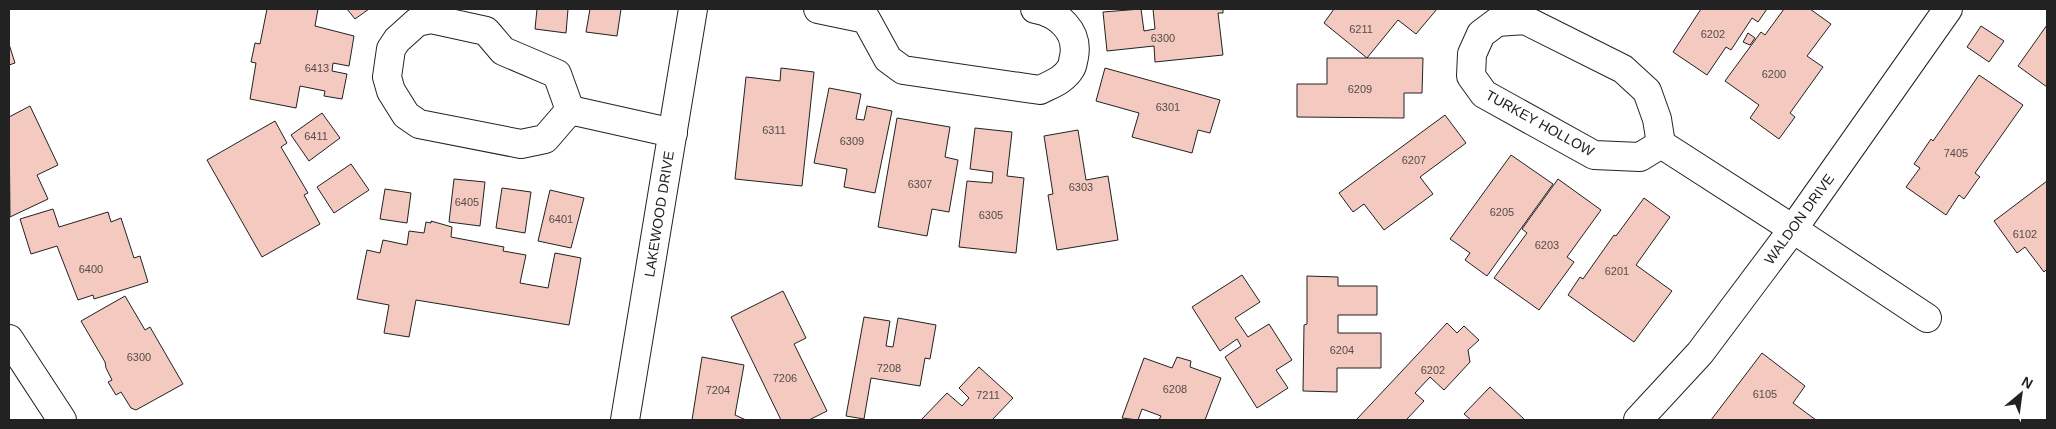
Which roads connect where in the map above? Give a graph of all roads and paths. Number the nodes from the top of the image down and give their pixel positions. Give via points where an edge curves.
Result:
1 (693, 9) edge
2 (818, 9) edge
3 (1035, 9) edge
4 (1948, 9) edge
5 (871, 14) edge
6 (570, 110) junction
7 (673, 134) junction
8 (1661, 144) junction
9 (1793, 228) junction
10 (1927, 318) dead end
11 (10, 344) edge
12 (62, 420) edge
13 (626, 420) edge
14 (1638, 420) edge

1 - 7 street, LAKEWOOD DRIVE
2 - 5 street
3 - 5 street via 1062,20 1073,35 1075,51 1072,67 1060,80 1040,90 903,70 888,59
4 - 9 street, WALDON DRIVE
6 - 6 street via 557,74 503,51 486,30 432,19 417,22 391,50 387,77 390,90 406,115 419,124 521,144 545,139
6 - 7 street
7 - 13 street, LAKEWOOD DRIVE
8 - 8 street, TURKEY HOLLOW via 1657,119 1647,91 1623,69 1525,20 1497,22 1481,34 1472,54 1471,76 1484,94 1594,155 1640,158
8 - 9 street
9 - 10 street
9 - 14 street, WALDON DRIVE via 1700,353
11 - 12 street

